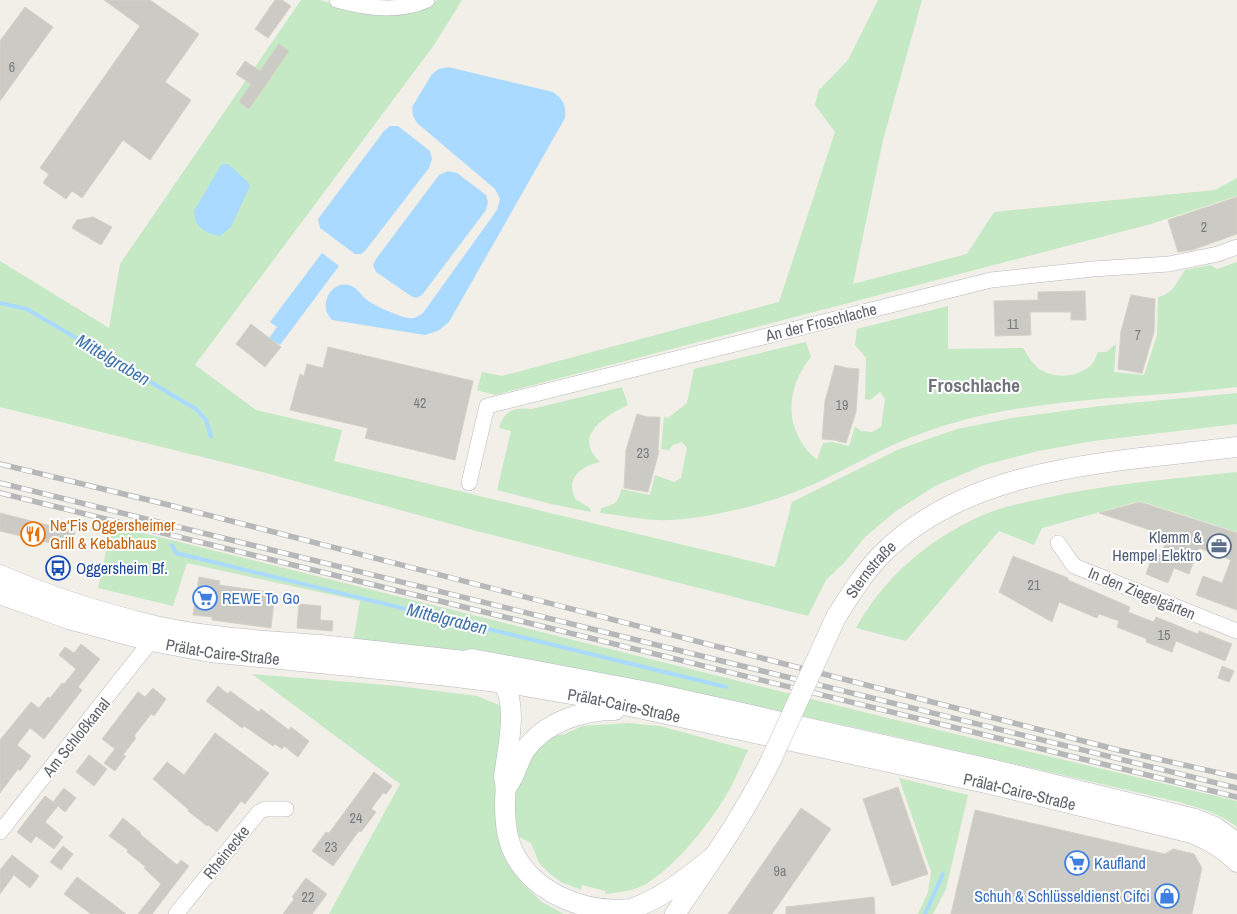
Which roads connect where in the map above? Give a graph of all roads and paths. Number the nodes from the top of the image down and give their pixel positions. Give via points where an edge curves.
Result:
1 (337, 0) edge
2 (427, 0) edge
3 (1237, 248) edge
4 (1237, 447) edge
5 (469, 484) dead end
6 (1058, 543) dead end
7 (0, 576) edge
8 (0, 594) edge
9 (1237, 631) edge
10 (153, 634) junction
11 (291, 651) junction
12 (464, 661) junction
13 (504, 683) junction
14 (644, 710) junction
15 (864, 748) junction
16 (988, 776) junction
17 (507, 786) junction
18 (286, 809) dead end
19 (0, 832) edge
20 (1237, 842) edge
21 (714, 856) junction
22 (1237, 862) edge
23 (176, 914) edge
24 (675, 914) edge

1 - 2 street via 381,8 403,7
3 - 5 street, An der Froschlache via 1169,264 1093,268 991,280 487,406
4 - 21 street, Sternstraße, bridge via 1096,464 1035,476 960,501 908,532 883,553 855,586 836,617 757,789
6 - 9 street, In den Ziegelgärten via 1074,566
7 - 10 street, Prälat-Caire-Straße
8 - 10 street, Prälat-Caire-Straße via 70,619
10 - 11 street, Prälat-Caire-Straße via 210,652
10 - 19 street, Am Schloßkanal
11 - 12 street, Prälat-Caire-Straße
11 - 13 street, Prälat-Caire-Straße
12 - 13 street
12 - 15 street, Prälat-Caire-Straße via 472,659 630,689
13 - 14 street, Prälat-Caire-Straße
13 - 17 street via 510,716 504,777
14 - 15 street, Prälat-Caire-Straße
14 - 17 street via 584,712 556,724 536,738 526,750
15 - 16 street, Prälat-Caire-Straße
16 - 20 street, Prälat-Caire-Straße via 1195,819 1214,826
16 - 22 street, Prälat-Caire-Straße via 1192,833 1212,841
17 - 21 street via 506,822 511,847 521,867 540,888 576,908 628,910 661,896
18 - 23 street, Rheinecke via 259,812
21 - 24 street, Sternstraße

